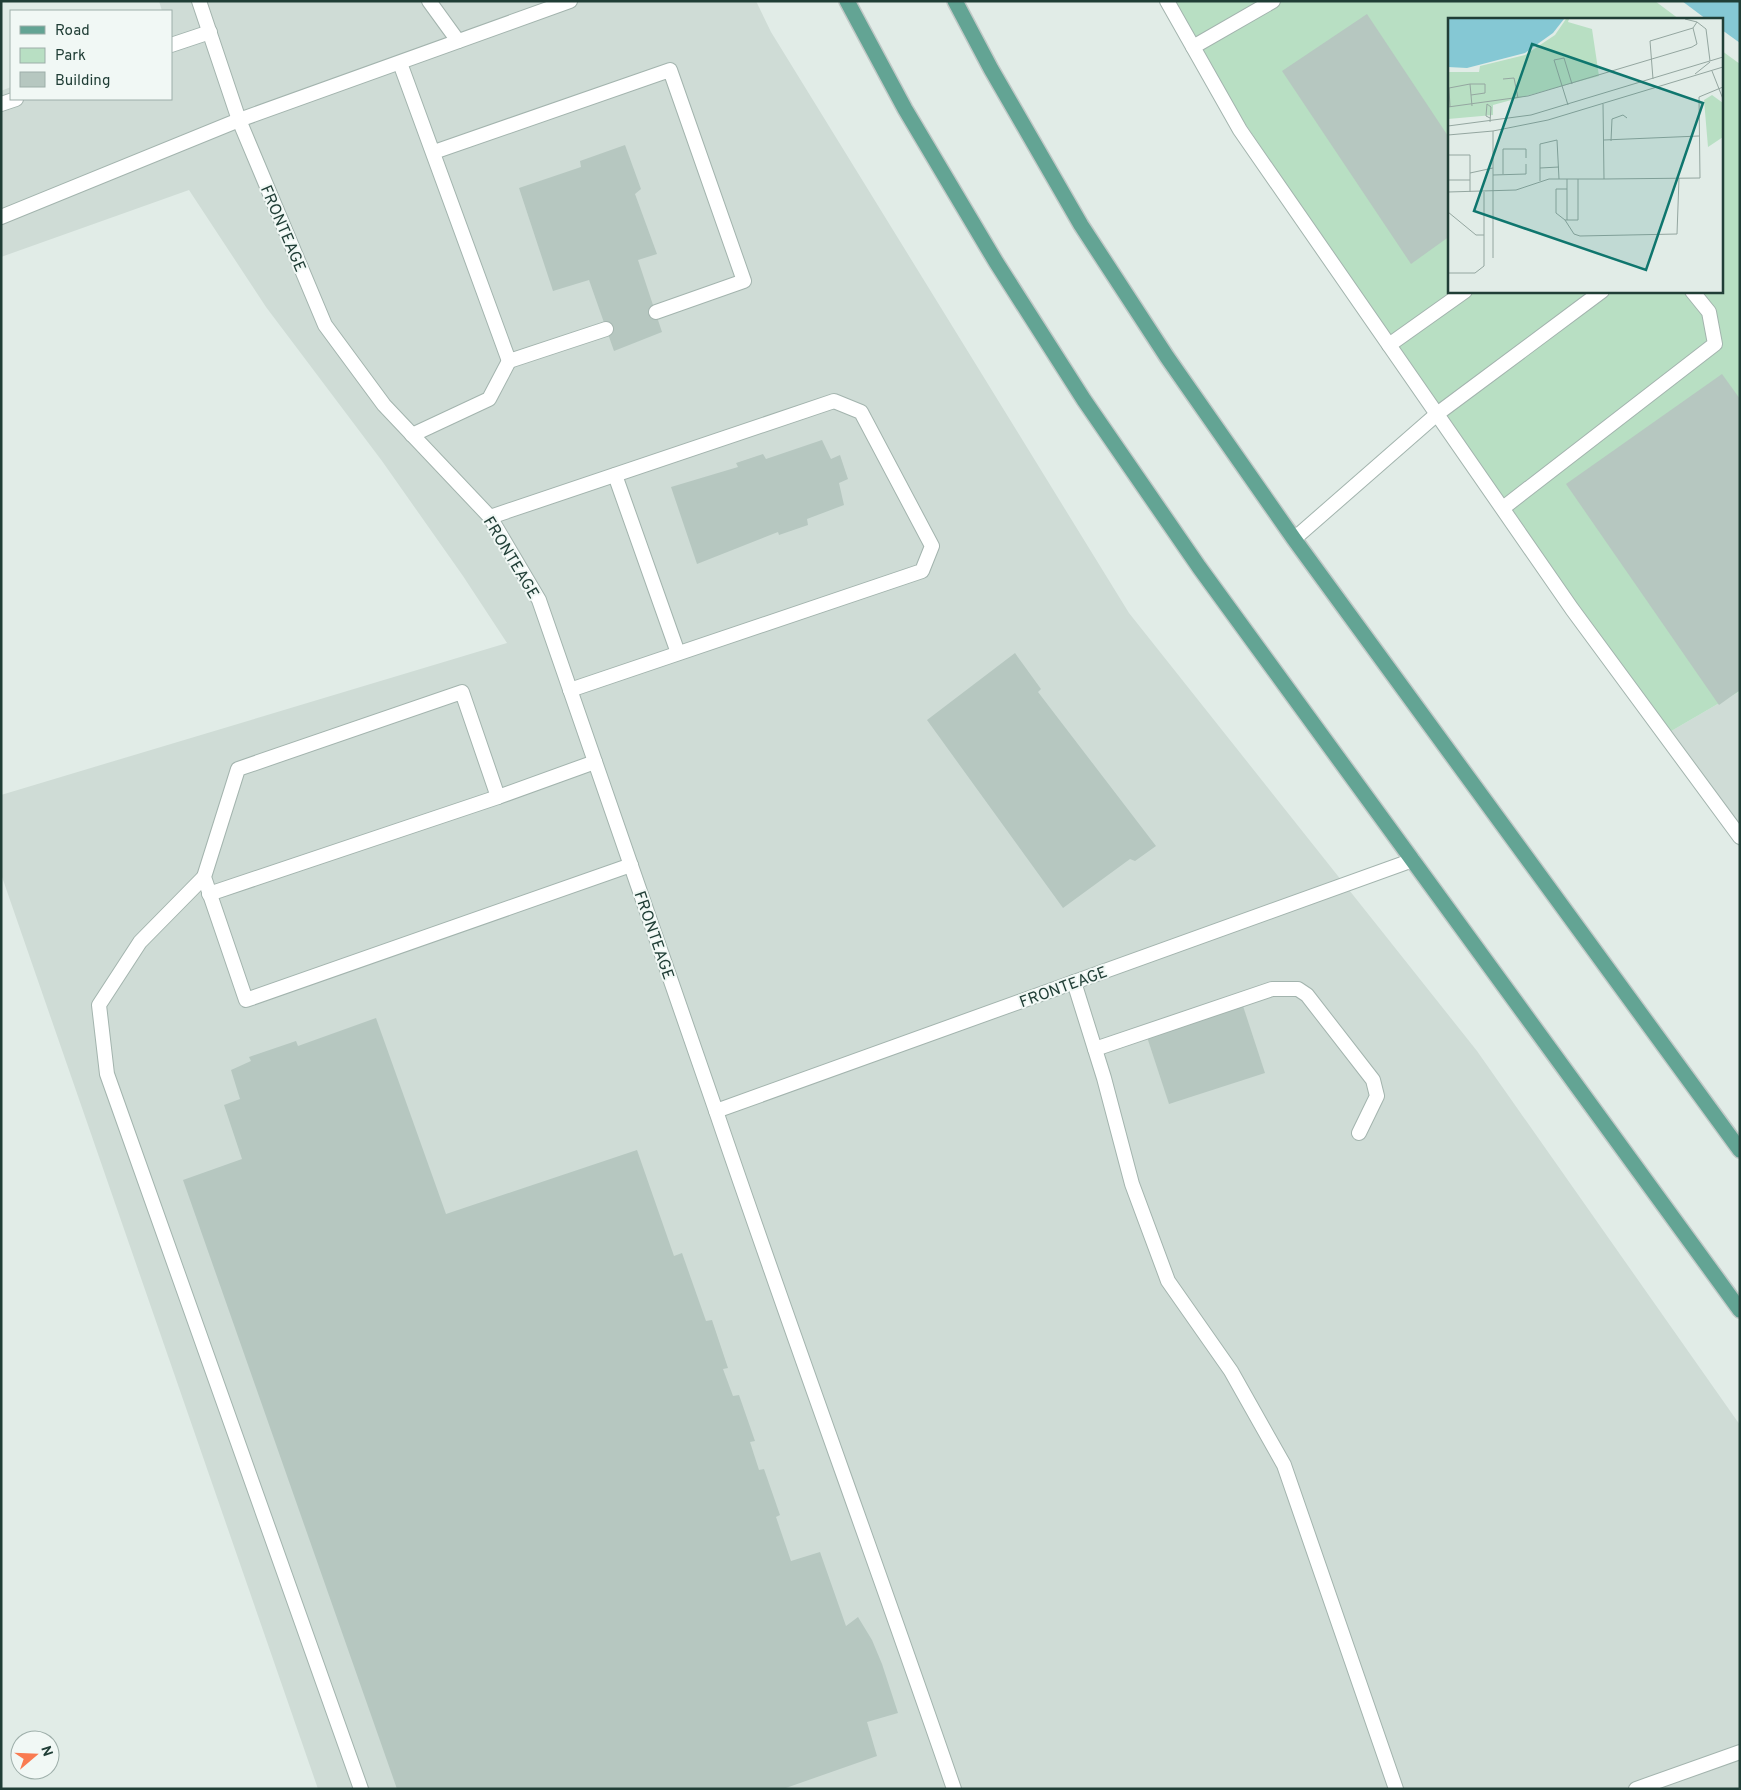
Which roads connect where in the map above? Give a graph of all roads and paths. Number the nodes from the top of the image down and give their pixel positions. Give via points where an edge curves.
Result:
1 (199, 1) edge
2 (429, 1) edge
3 (570, 1) edge
4 (847, 1) edge
5 (955, 1) edge
6 (1167, 1) edge
7 (1273, 1) edge
8 (210, 32) junction
9 (458, 41) junction
10 (172, 45) edge
11 (1193, 47) junction
12 (400, 63) junction
13 (13, 100) edge
14 (1, 104) edge
15 (239, 120) junction
16 (434, 152) junction
17 (1, 217) edge
18 (1464, 292) edge
19 (1601, 292) edge
20 (1693, 292) edge
21 (656, 312) dead end
22 (606, 329) dead end
23 (1389, 346) junction
24 (510, 361) junction
25 (1437, 414) junction
26 (412, 434) junction
27 (615, 474) junction
28 (1502, 508) junction
29 (490, 517) junction
30 (1294, 539) junction
31 (678, 653) junction
32 (570, 690) junction
33 (595, 762) junction
34 (498, 797) junction
35 (1740, 837) edge
36 (1413, 860) junction
37 (630, 865) junction
38 (204, 876) junction
39 (209, 894) junction
40 (1074, 982) junction
41 (1095, 1049) junction
42 (716, 1111) junction
43 (1359, 1133) dead end
44 (1740, 1150) edge
45 (1740, 1310) edge
46 (1740, 1752) edge
47 (361, 1789) edge
48 (954, 1789) edge
49 (1396, 1789) edge
50 (1636, 1789) edge

1 - 8 lane, FRONTEAGE
2 - 9 lane
3 - 9 lane
4 - 36 main road via 915,126 1084,400 1199,567
5 - 30 main road via 1081,225 1167,357
6 - 11 lane
7 - 11 lane
8 - 10 lane
8 - 15 lane, FRONTEAGE
9 - 12 lane
11 - 23 lane via 1240,130
12 - 15 lane
12 - 16 lane
13 - 14 lane
15 - 17 lane
15 - 26 lane, FRONTEAGE via 325,326 384,405
16 - 21 lane via 670,70 744,281
16 - 24 lane
18 - 23 lane
19 - 25 lane
20 - 28 lane via 1709,312 1715,344
22 - 24 lane
23 - 25 lane
24 - 26 lane via 489,399
25 - 28 lane
25 - 30 lane
26 - 29 lane, FRONTEAGE
27 - 29 lane
27 - 31 lane
27 - 31 lane via 834,401 861,412 932,546 922,571
28 - 35 lane
29 - 32 lane, FRONTEAGE via 539,600
30 - 44 main road
31 - 32 lane
32 - 33 lane, FRONTEAGE
33 - 34 lane
33 - 37 lane, FRONTEAGE
34 - 38 lane via 462,692 238,769
34 - 39 lane
36 - 40 lane, FRONTEAGE
36 - 45 main road
37 - 39 lane via 246,1000
37 - 42 lane, FRONTEAGE
38 - 39 lane
38 - 47 lane via 140,942 99,1005 106,1074
40 - 41 lane
40 - 42 lane, FRONTEAGE
41 - 43 lane via 1272,989 1298,989 1307,995 1373,1080 1377,1096
41 - 49 lane via 1132,1184 1168,1281 1231,1370 1284,1465
42 - 48 lane
46 - 50 lane

